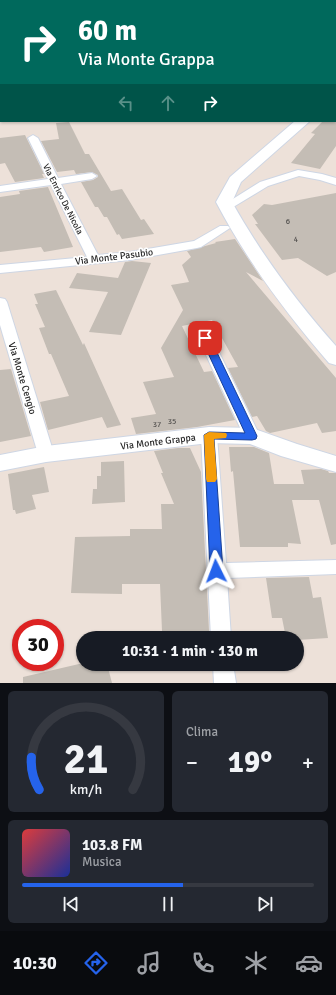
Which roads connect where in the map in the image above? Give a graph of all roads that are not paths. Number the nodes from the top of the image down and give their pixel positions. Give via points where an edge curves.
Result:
1 (302, 122) edge
2 (33, 138) dead end
3 (92, 176) dead end
4 (55, 181) junction
5 (336, 182) edge
6 (0, 189) edge
7 (226, 207) junction
8 (224, 228) dead end
9 (94, 259) junction
10 (0, 269) edge
11 (0, 302) edge
12 (205, 338) dead end
13 (336, 359) edge
14 (209, 435) junction
15 (252, 436) junction
16 (46, 454) junction
17 (0, 463) edge
18 (336, 464) edge
19 (336, 567) edge
20 (216, 571) junction
21 (220, 631) edge
22 (224, 671) edge
23 (225, 683) edge

1 - 7 street via 235,180 224,202
2 - 4 street, Via Enrico De Nicola
3 - 4 street
4 - 6 street
4 - 9 street, Via Enrico De Nicola
5 - 7 street via 298,173 264,184
7 - 13 street via 242,235 299,315
8 - 9 street, Via Monte Pasubio via 197,244 130,256
9 - 10 street, Via Monte Pasubio
11 - 16 street, Via Monte Cengio
12 - 15 street
14 - 15 street, Via Monte Grappa
14 - 16 street, Via Monte Grappa
14 - 20 street
15 - 18 street, Via Monte Grappa
16 - 17 street, Via Monte Grappa
19 - 20 street
20 - 21 street
22 - 23 street

